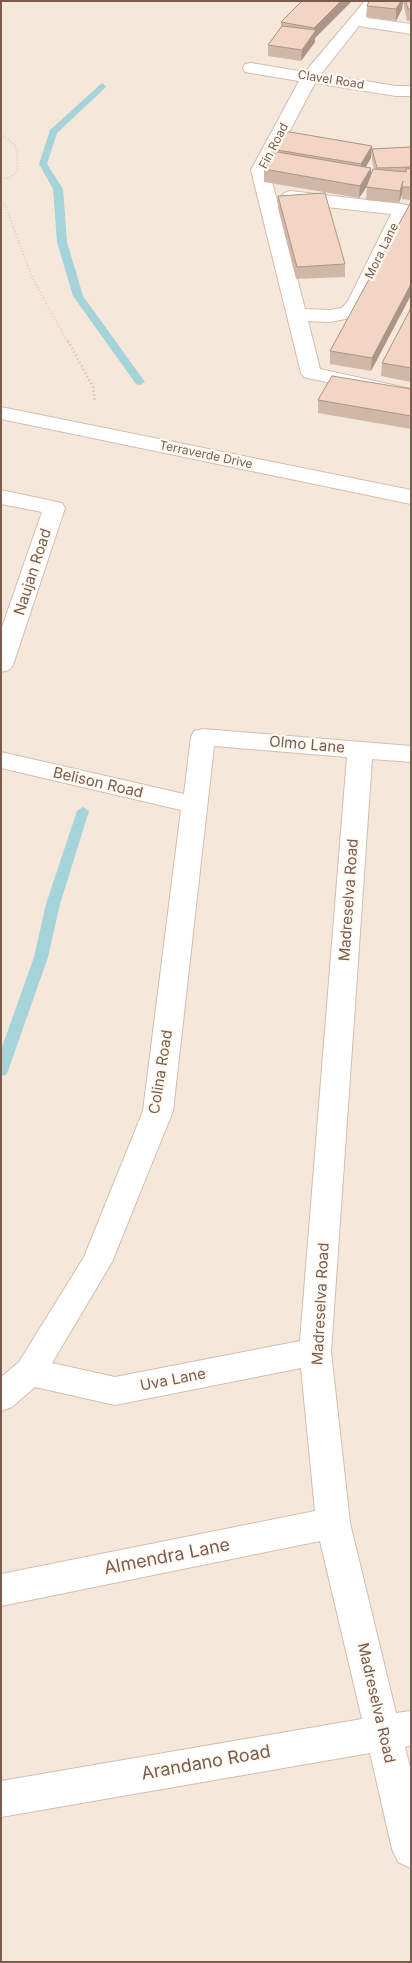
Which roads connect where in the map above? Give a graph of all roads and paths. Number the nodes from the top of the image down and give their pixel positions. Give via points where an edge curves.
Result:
1 (374, 1) edge
2 (354, 21) junction
3 (411, 30) edge
4 (251, 68) dead end
5 (310, 77) junction
6 (411, 90) edge
7 (280, 133) junction
8 (1, 134) edge
9 (300, 137) edge
10 (1, 179) edge
11 (266, 194) junction
12 (1, 203) edge
13 (297, 315) junction
14 (411, 395) edge
15 (1, 413) edge
16 (100, 433) junction
17 (1, 497) edge
18 (411, 497) edge
19 (10, 616) edge
20 (1, 665) edge
21 (203, 737) joint
22 (360, 750) junction
23 (411, 754) edge
24 (1, 760) edge
25 (195, 805) junction
26 (315, 1352) junction
27 (30, 1372) junction
28 (1, 1397) edge
29 (333, 1523) junction
30 (1, 1590) edge
31 (397, 1730) edge
32 (1, 1799) edge
33 (411, 1849) edge

1 - 2 street, Fin Road
2 - 3 street
2 - 5 street, Fin Road
4 - 5 street, Clavel Road
5 - 6 street, Clavel Road via 396,91
5 - 7 street, Fin Road
7 - 9 street
7 - 11 street, Fin Road via 260,170
8 - 10 path via 16,146 18,171 9,178
11 - 13 street, Fin Road
11 - 13 street, Mora Lane via 402,210 357,303 348,313
12 - 16 path via 5,205 32,277 93,387
13 - 14 street, Fin Road via 311,373
15 - 16 street, Terraverde Drive
16 - 18 street, Terraverde Drive
17 - 19 street, Naujan Road via 54,508
19 - 20 street, Naujan Road
21 - 22 street, Olmo Lane
21 - 25 street, Colina Road
22 - 23 street, Olmo Lane
22 - 26 street, Madreselva Road
24 - 25 street, Belison Road
25 - 27 street, Colina Road via 158,1111 97,1262
26 - 27 street, Uva Lane via 116,1391
26 - 29 street, Madreselva Road
27 - 28 street, Colina Road
29 - 30 street, Almendra Lane
29 - 31 street, Madreselva Road
31 - 32 street, Arandano Road
31 - 33 street, Madreselva Road

